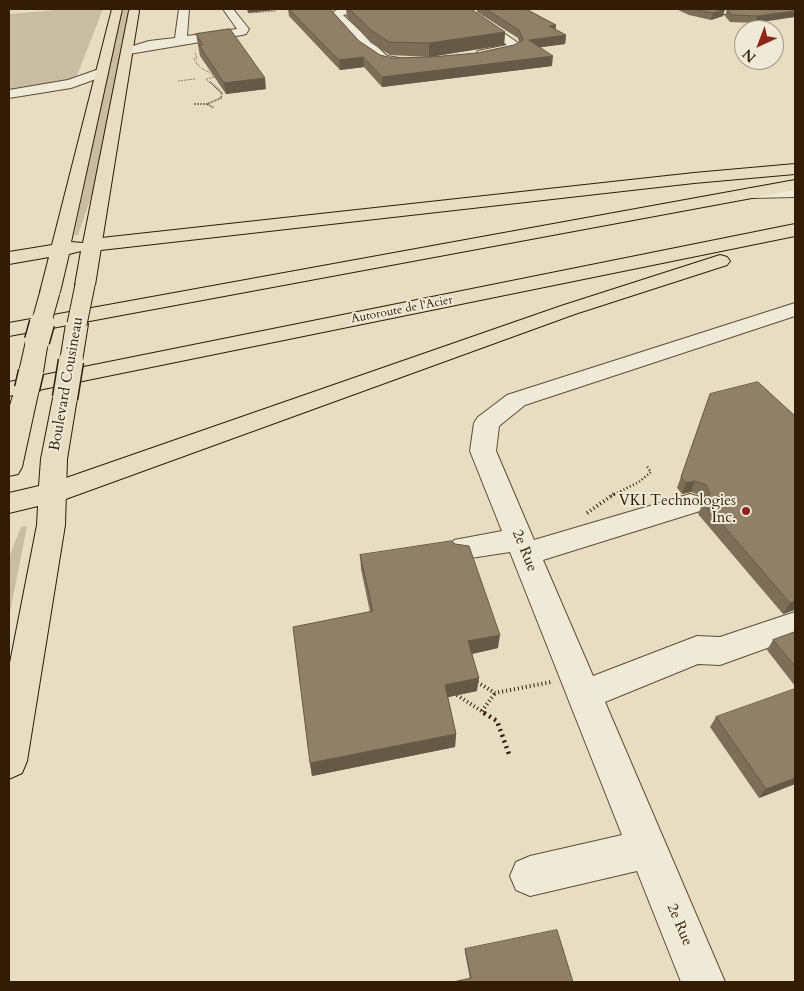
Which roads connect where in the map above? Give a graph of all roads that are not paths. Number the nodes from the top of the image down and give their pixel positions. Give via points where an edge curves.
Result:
1 (117, 9) edge
2 (135, 9) edge
3 (184, 9) edge
4 (228, 9) edge
5 (364, 9) edge
6 (462, 9) edge
7 (716, 9) edge
8 (765, 9) edge
9 (181, 40) junction
10 (128, 44) junction
11 (466, 56) edge
12 (419, 62) edge
13 (102, 72) junction
14 (9, 95) edge
15 (97, 95) junction
16 (795, 169) edge
17 (795, 185) edge
18 (795, 192) edge
19 (752, 193) junction
20 (795, 230) edge
21 (795, 237) edge
22 (92, 245) junction
23 (60, 249) junction
24 (9, 258) edge
25 (795, 309) edge
26 (9, 311) edge
27 (9, 330) edge
28 (16, 398) edge
29 (9, 467) edge
30 (53, 493) junction
31 (9, 503) edge
32 (690, 504) dead end
33 (522, 547) junction
34 (464, 548) edge
35 (793, 625) dead end
36 (580, 686) junction
37 (9, 760) edge
38 (648, 849) junction
39 (530, 876) dead end
40 (703, 982) edge

1 - 13 main road
2 - 10 main road, Boulevard Cousineau
3 - 9 street
4 - 9 street via 242,32
5 - 12 street via 342,11 336,15 384,60
6 - 11 street via 515,46 506,51
7 - 8 street via 739,12
9 - 10 street
10 - 22 main road, Boulevard Cousineau
13 - 14 street via 71,84
13 - 15 main road
14 - 15 street via 68,90
15 - 23 main road
16 - 22 main road
16 - 26 main road via 666,195
17 - 19 main road
18 - 19 street
19 - 27 main road
20 - 28 main road, Autoroute de l'Acier
21 - 30 main road via 596,300
22 - 23 main road
22 - 30 main road, Boulevard Cousineau, bridge via 54,459
23 - 24 main road
23 - 28 main road, bridge via 50,292
25 - 33 street, 2e Rue via 516,400 487,423 483,451
28 - 29 main road
30 - 31 main road
30 - 37 main road, Boulevard Cousineau via 51,525
32 - 33 street via 590,534
33 - 34 street
33 - 36 street, 2e Rue
35 - 36 street via 720,651 697,650
36 - 38 street, 2e Rue
38 - 39 street
38 - 40 street, 2e Rue

